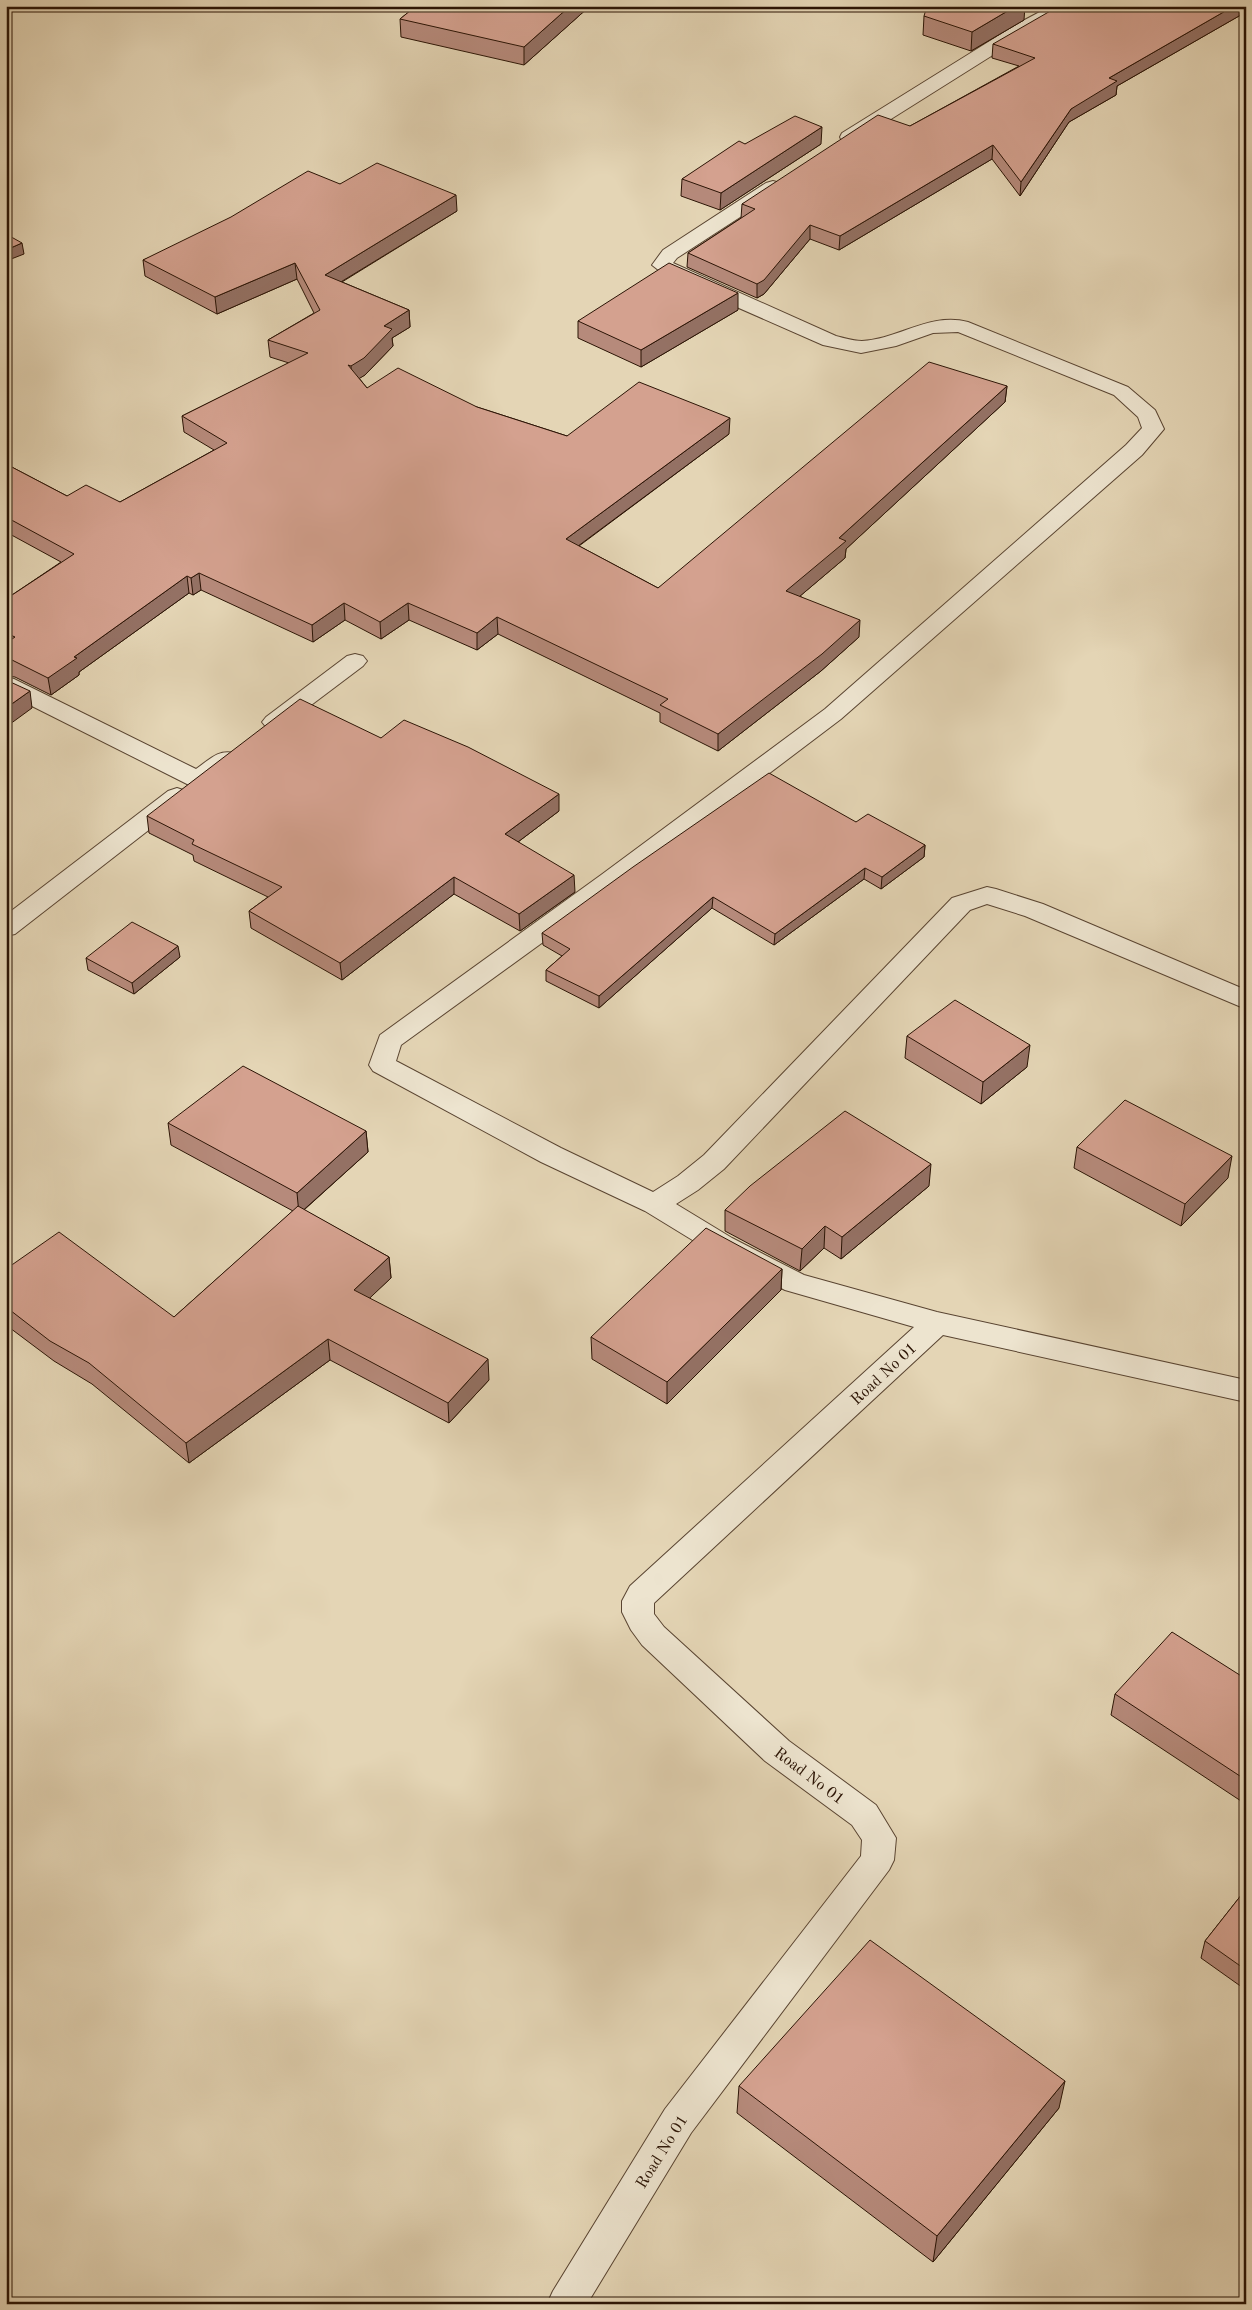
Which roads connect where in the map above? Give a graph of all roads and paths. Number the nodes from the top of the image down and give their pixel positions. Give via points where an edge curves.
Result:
1 (1064, 6) edge
2 (834, 147) edge
3 (794, 173) edge
4 (355, 661) dead end
5 (6, 684) edge
6 (198, 780) junction
7 (6, 928) edge
8 (1246, 1000) edge
9 (655, 1204) junction
10 (938, 1322) junction
11 (1246, 1391) edge
12 (566, 2304) edge

1 - 2 street
3 - 9 street via 670,254 662,265 830,341 861,347 889,342 930,327 960,326 1120,391 1148,414 1153,429 1134,450 833,714 390,1041 382,1065 451,1104
4 - 6 street
5 - 6 street
6 - 7 street
8 - 9 street via 1034,910 987,895 961,904 714,1162
9 - 10 street via 795,1284
10 - 11 street
10 - 12 street, Road No 01 via 641,1595 637,1603 637,1616 653,1636 777,1750 864,1815 879,1838 878,1860 678,2121

